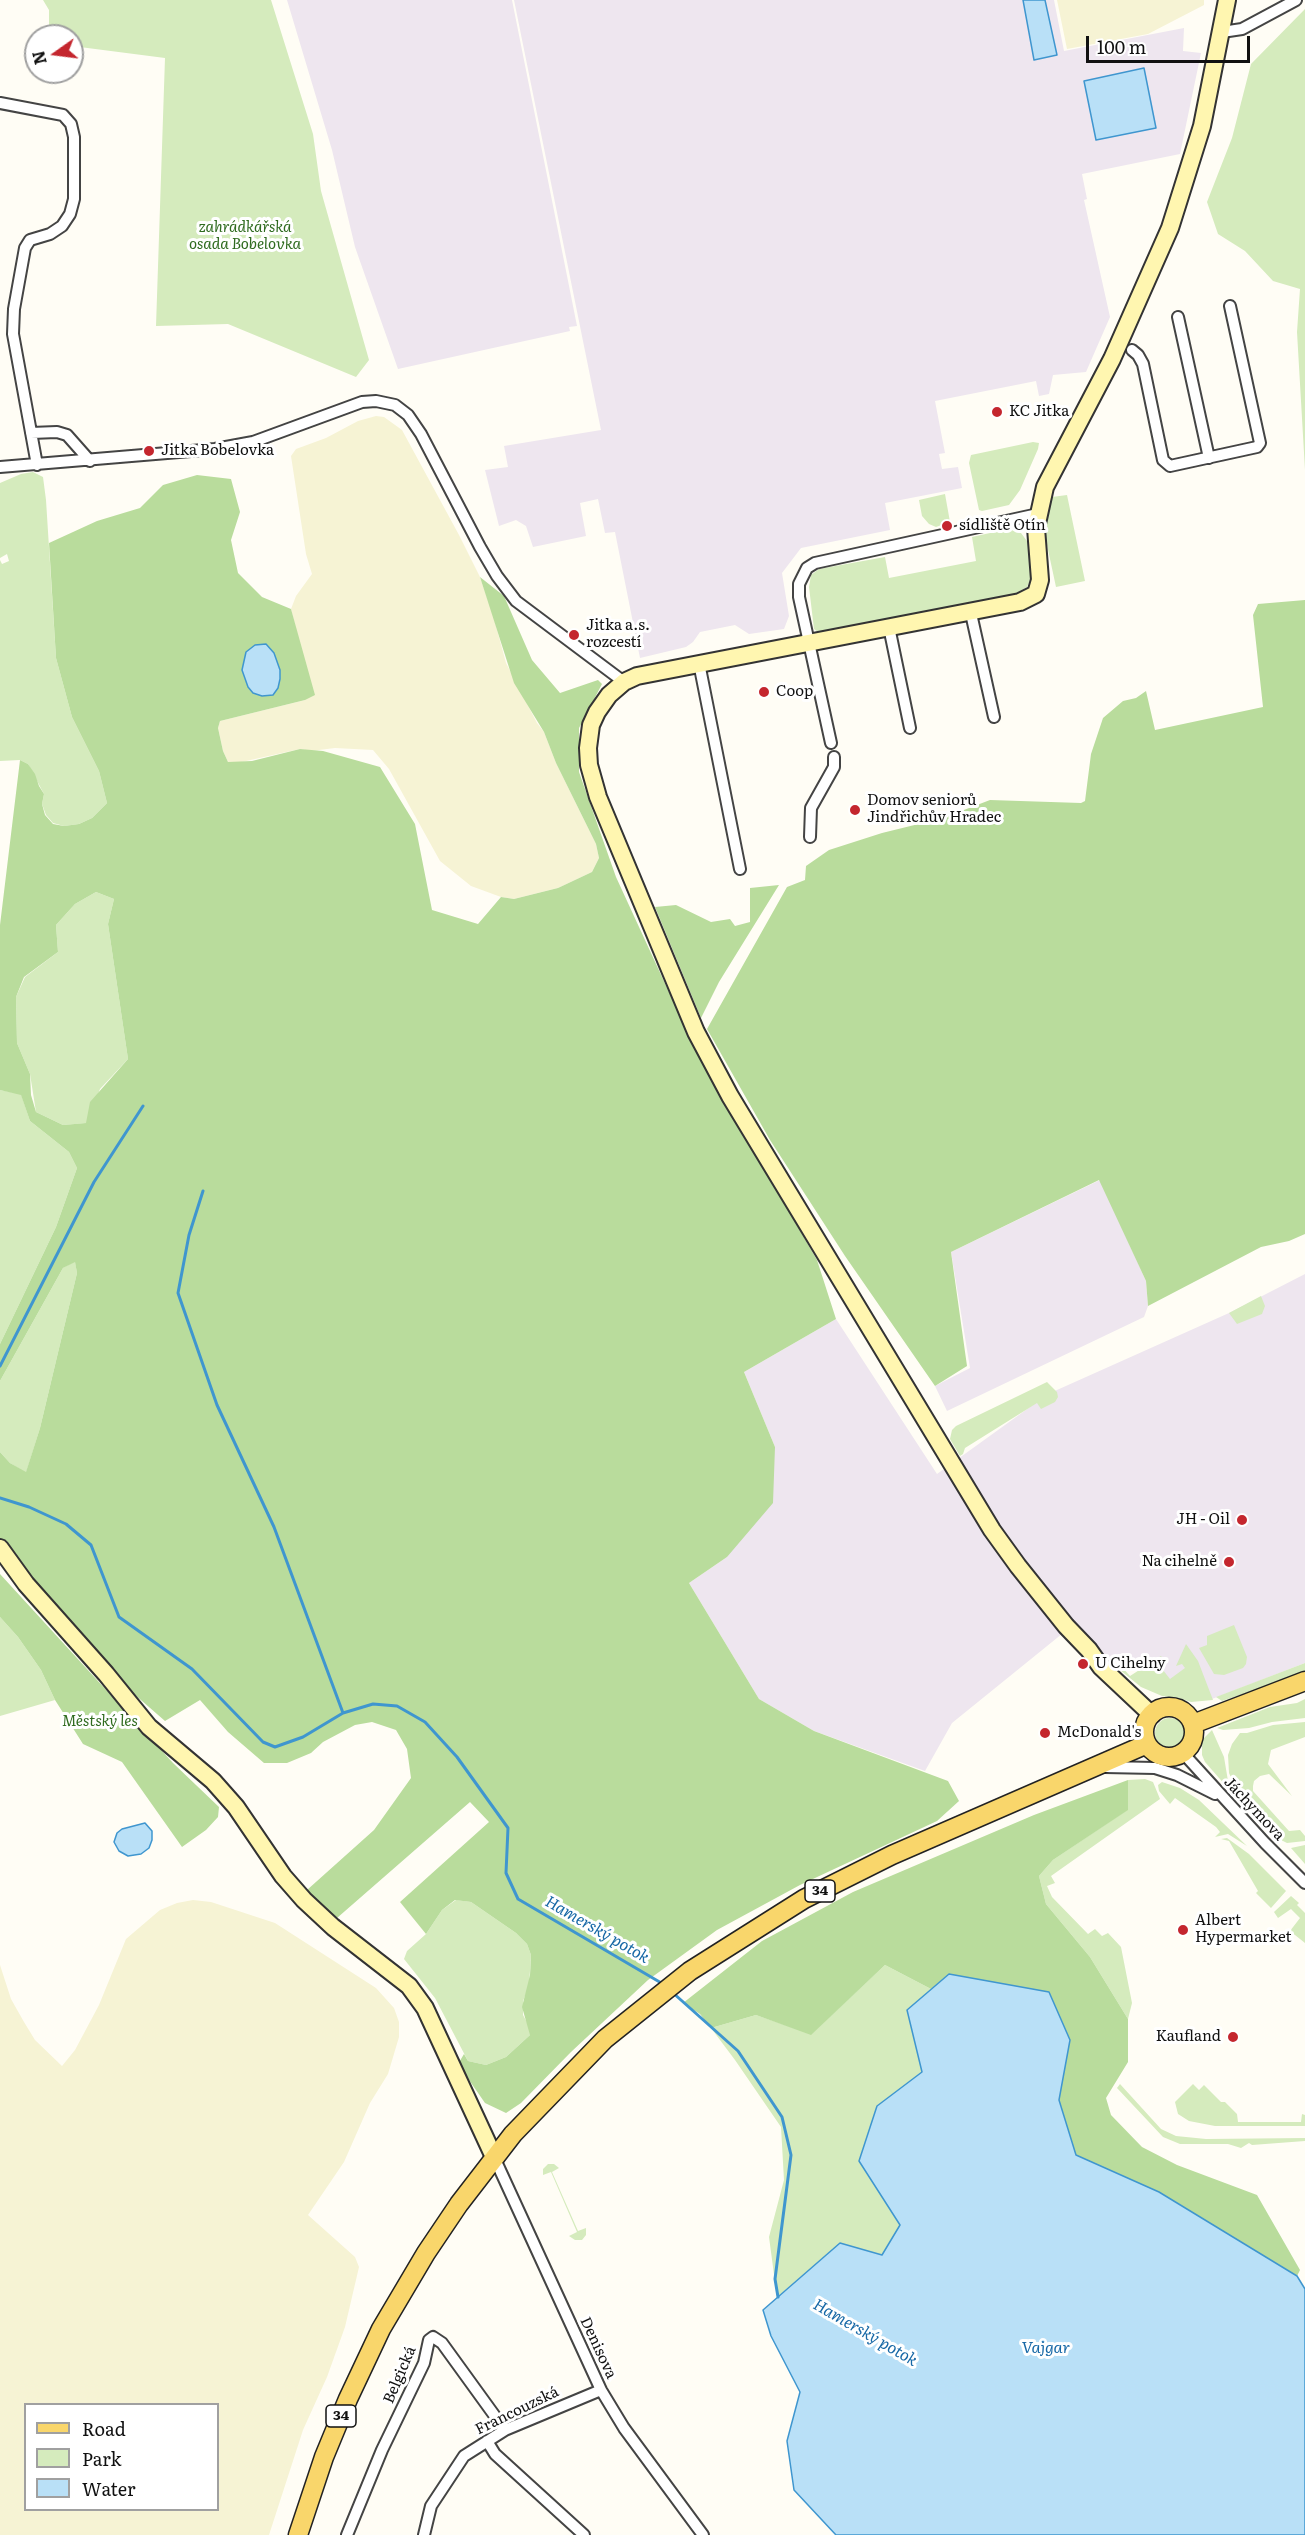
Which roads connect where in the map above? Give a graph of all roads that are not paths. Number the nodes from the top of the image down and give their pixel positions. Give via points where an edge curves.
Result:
1 (1227, 0) edge
2 (1296, 0) edge
3 (1222, 32) junction
4 (0, 103) edge
5 (1230, 306) dead end
6 (1178, 317) dead end
7 (1132, 350) dead end
8 (31, 433) junction
9 (1209, 458) junction
10 (90, 461) junction
11 (37, 465) junction
12 (0, 467) edge
13 (1038, 514) junction
14 (972, 618) dead end
15 (890, 627) junction
16 (810, 642) junction
17 (699, 663) junction
18 (624, 682) junction
19 (993, 717) dead end
20 (910, 728) dead end
21 (831, 743) dead end
22 (834, 757) dead end
23 (810, 837) dead end
24 (740, 869) dead end
25 (0, 1548) edge
26 (1305, 1681) edge
27 (1152, 1715) junction
28 (1193, 1724) junction
29 (1147, 1743) junction
30 (1183, 1753) junction
31 (1095, 1767) junction
32 (1223, 1798) junction
33 (1305, 1883) edge
34 (494, 2157) junction
35 (601, 2390) junction
36 (505, 2430) junction
37 (487, 2441) junction
38 (298, 2535) edge
39 (347, 2535) edge
40 (424, 2535) edge
41 (584, 2535) edge
42 (703, 2535) edge

1 - 3 street
2 - 3 street via 1242,29
3 - 13 street via 1202,126 1170,228 1112,359 1045,487
4 - 8 street via 63,115 71,124 74,137 74,199 70,214 62,225 50,234 30,240 25,248 14,309 13,334
5 - 9 street via 1260,443
6 - 9 street
7 - 9 street via 1143,364 1163,460 1170,466
8 - 10 street via 67,435
8 - 11 street
10 - 11 street
10 - 18 street via 235,446 362,402 395,405 422,434 480,547 516,601
11 - 12 street
13 - 15 street via 1040,580 1036,594 1020,602
13 - 16 street via 815,563 807,568 799,584
14 - 19 street
15 - 16 street
15 - 20 street
16 - 17 street
16 - 21 street
17 - 18 street
17 - 24 street
18 - 27 street via 609,695 594,719 589,765 598,797 696,1032 730,1096 992,1530 1101,1667
22 - 23 street via 834,767 811,808
25 - 34 street via 26,1584 148,1726 213,1781 304,1900 409,1986 425,2008
26 - 28 main road
27 - 28 main road via 1164,1708 1178,1709
27 - 29 main road via 1145,1725
28 - 30 main road via 1193,1740
29 - 30 main road via 1163,1756
29 - 31 main road, 34
30 - 32 street, Jáchymova
31 - 32 street via 1155,1768
31 - 34 main road, 34 via 855,1873 772,1918 690,1971 575,2068
32 - 33 street, Jáchymova
34 - 35 street, Denisova
34 - 38 main road, 34 via 442,2228 381,2329 336,2426
35 - 36 street, Francouzská
35 - 42 street, Denisova via 624,2428
36 - 37 street, Francouzská
36 - 39 street, Belgická via 442,2343 433,2337
37 - 40 street, Francouzská via 464,2456 431,2506
37 - 41 street via 495,2454

